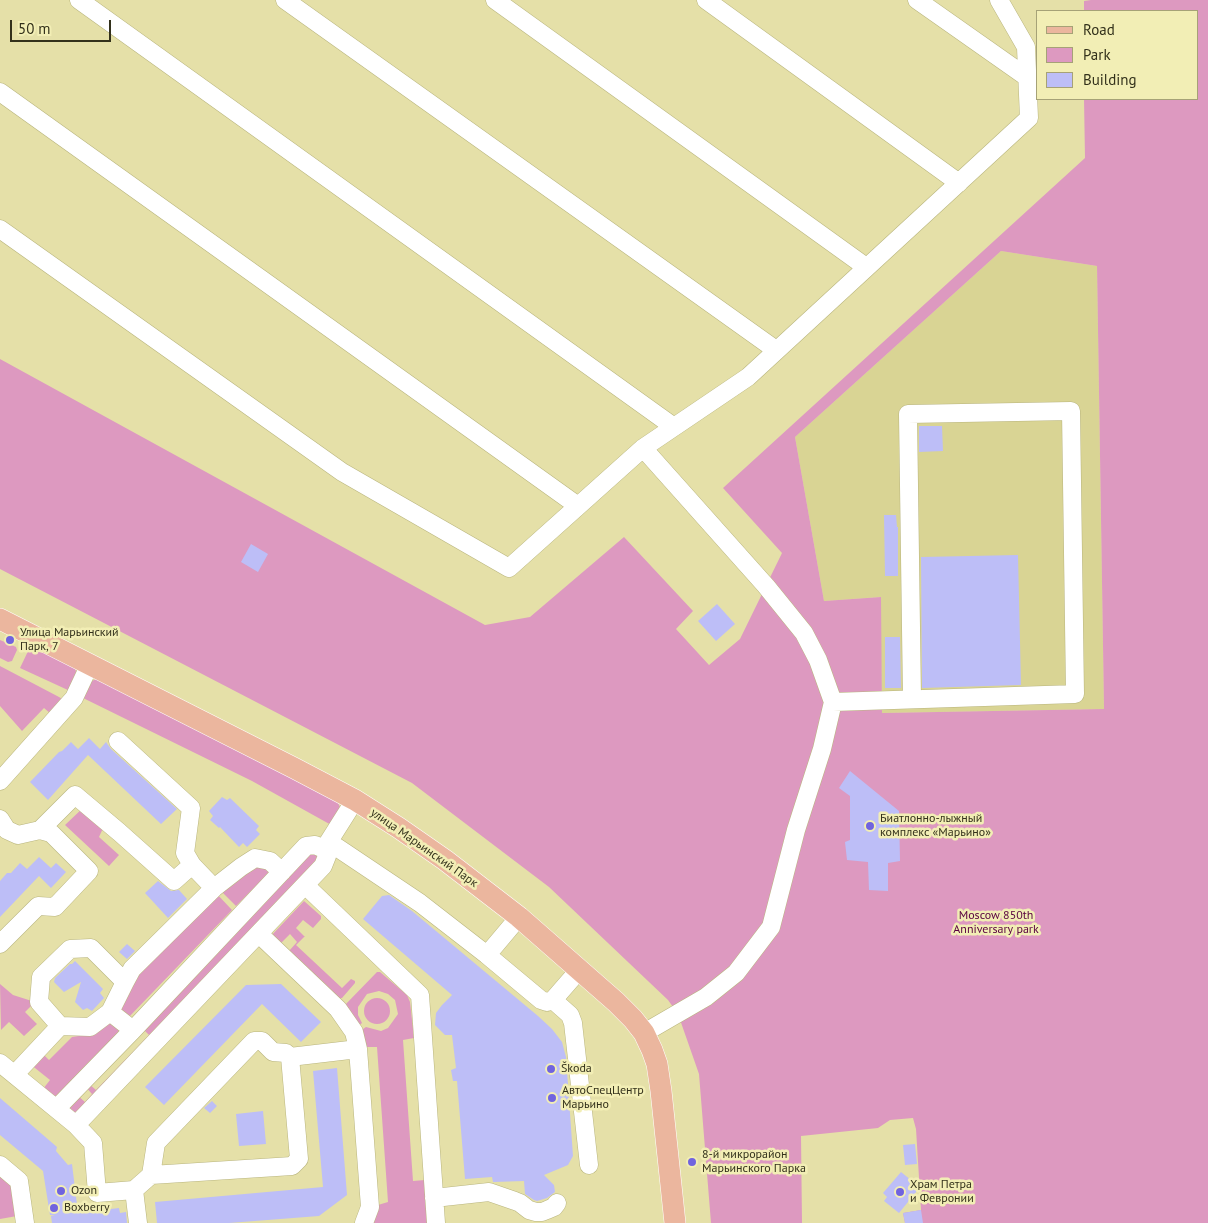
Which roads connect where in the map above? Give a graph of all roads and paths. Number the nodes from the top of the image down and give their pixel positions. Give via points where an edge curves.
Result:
1 (79, 0) edge
2 (285, 0) edge
3 (495, 0) edge
4 (706, 0) edge
5 (917, 0) edge
6 (999, 0) edge
7 (1028, 78) junction
8 (0, 92) edge
9 (959, 183) junction
10 (0, 229) edge
11 (866, 267) junction
12 (776, 350) junction
13 (674, 427) junction
14 (642, 448) junction
15 (578, 506) junction
16 (0, 619) edge
17 (90, 664) junction
18 (912, 699) junction
19 (833, 702) junction
20 (118, 741) dead end
21 (0, 781) edge
22 (355, 800) junction
23 (2, 829) edge
24 (40, 830) junction
25 (327, 846) junction
26 (192, 865) junction
27 (282, 872) junction
28 (305, 885) junction
29 (214, 888) junction
30 (519, 917) junction
31 (259, 934) junction
32 (0, 944) edge
33 (487, 955) junction
34 (580, 969) junction
35 (125, 982) junction
36 (553, 1000) junction
37 (110, 1012) junction
38 (60, 1026) junction
39 (133, 1030) junction
40 (644, 1034) junction
41 (358, 1049) junction
42 (290, 1058) junction
43 (0, 1063) edge
44 (15, 1074) junction
45 (58, 1108) junction
46 (76, 1125) junction
47 (0, 1164) edge
48 (590, 1165) dead end
49 (151, 1175) junction
50 (134, 1190) junction
51 (434, 1198) junction
52 (558, 1203) dead end
53 (25, 1223) edge
54 (138, 1223) edge
55 (364, 1223) edge
56 (436, 1223) edge
57 (675, 1223) edge

1 - 13 lane
2 - 12 lane
3 - 11 lane
4 - 9 lane
5 - 7 lane
6 - 7 lane via 1026,47
7 - 9 lane via 1029,118
8 - 15 lane
9 - 11 lane
10 - 15 lane via 342,472 508,568
11 - 12 lane
12 - 13 lane via 748,377
13 - 14 lane
14 - 15 lane
14 - 19 lane via 766,586 804,634 818,660
16 - 17 main road, улица Марьинский Парк
17 - 21 lane via 74,698
17 - 22 main road, улица Марьинский Парк
18 - 18 lane via 1075,694 1071,411 908,414
18 - 19 lane
19 - 40 lane via 771,927 736,973 706,997
20 - 26 lane via 191,808 185,853
22 - 25 lane
22 - 30 main road, улица Марьинский Парк via 439,856
23 - 24 lane via 18,835
24 - 26 lane via 75,795 174,881
24 - 32 lane via 51,833 89,871 55,907 38,906
25 - 27 lane via 306,846
25 - 28 lane via 323,866
25 - 33 lane via 420,903
26 - 29 lane
27 - 29 lane via 270,861 255,858
27 - 39 lane
28 - 31 lane
28 - 51 lane via 420,994
29 - 35 lane via 132,969
30 - 33 lane
30 - 34 main road, улица Марьинский Парк
31 - 41 lane via 338,1009 354,1032
31 - 46 lane
33 - 36 lane via 541,1000
34 - 36 lane
34 - 40 main road, улица Марьинский Парк via 633,1019
35 - 37 lane
35 - 38 lane via 91,948 70,949 41,977 39,1002
36 - 48 lane via 570,1015 573,1023
37 - 38 lane via 90,1027
37 - 39 lane
38 - 44 lane
39 - 45 lane
40 - 57 main road, улица Марьинский Парк via 659,1076
41 - 42 lane
41 - 55 lane via 370,1207
42 - 49 lane via 286,1052 273,1052 262,1040 254,1041 156,1143
42 - 49 lane via 299,1159 292,1166
43 - 44 lane
44 - 45 lane
45 - 46 lane
46 - 50 lane via 92,1143 97,1193
47 - 53 lane via 19,1181
49 - 50 lane
50 - 54 lane
51 - 52 lane via 488,1192 536,1212
51 - 56 lane

